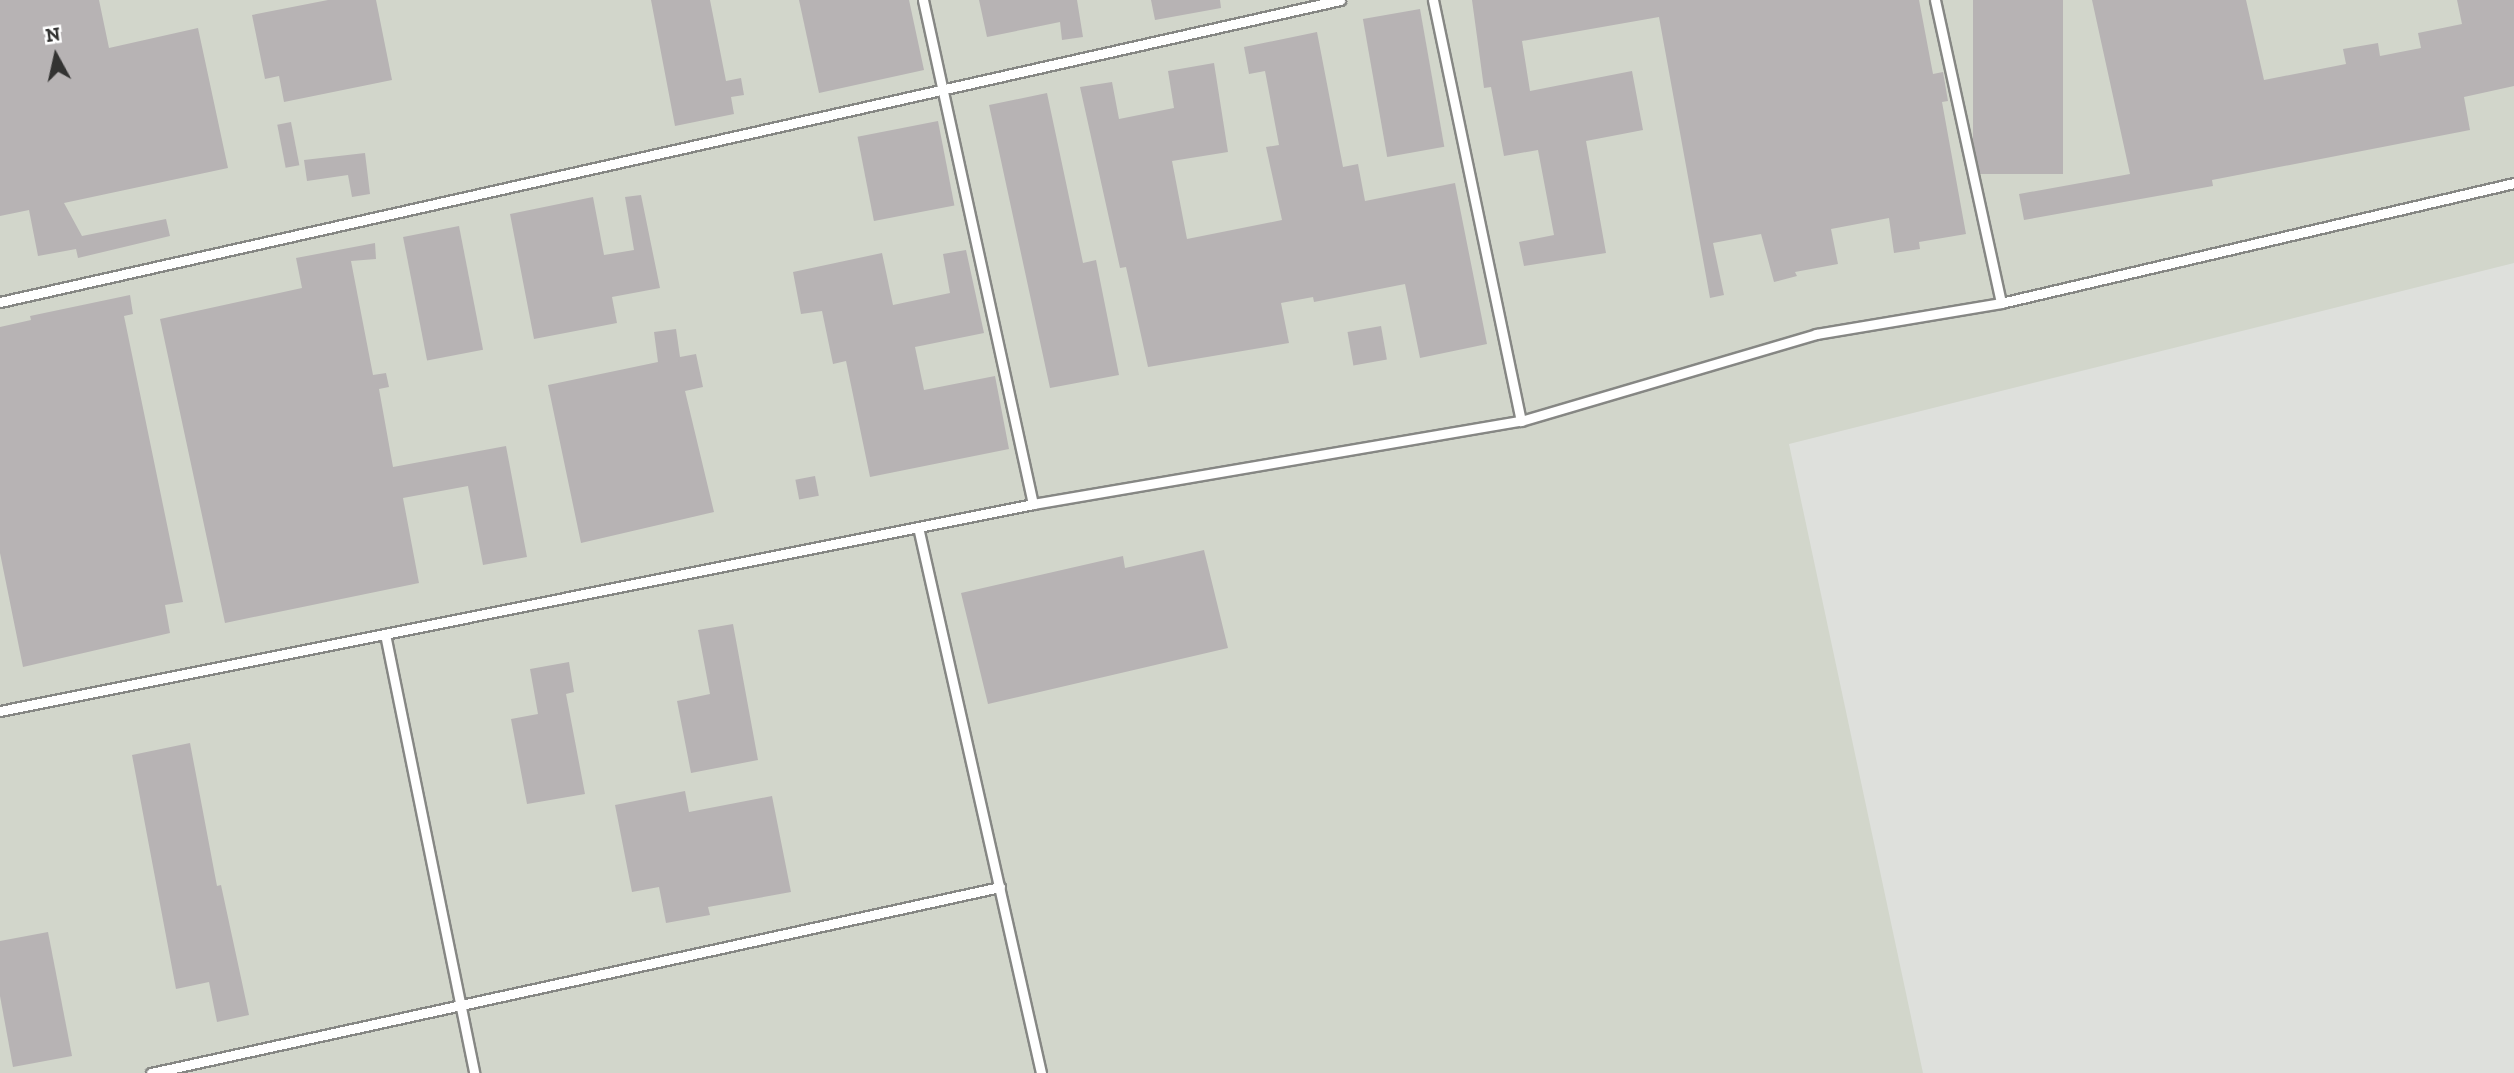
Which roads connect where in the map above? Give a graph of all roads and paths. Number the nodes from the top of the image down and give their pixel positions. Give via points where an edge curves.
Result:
1 (923, 0) edge
2 (1340, 0) edge
3 (1433, 0) edge
4 (1935, 0) edge
5 (943, 89) junction
6 (2514, 183) edge
7 (0, 302) edge
8 (2001, 303) junction
9 (1521, 421) junction
10 (1033, 505) junction
11 (918, 527) junction
12 (385, 634) junction
13 (0, 711) edge
14 (1000, 887) junction
15 (461, 1005) junction
16 (151, 1073) edge
17 (474, 1073) edge
18 (1041, 1073) edge

1 - 5 lane
2 - 5 lane
3 - 9 lane
4 - 8 lane
5 - 7 lane
5 - 10 lane
6 - 8 lane
8 - 9 lane via 1816,334
9 - 10 lane
10 - 11 lane
11 - 12 lane
11 - 14 lane
12 - 13 lane
12 - 15 lane
14 - 15 lane
14 - 18 lane
15 - 16 lane
15 - 17 lane

